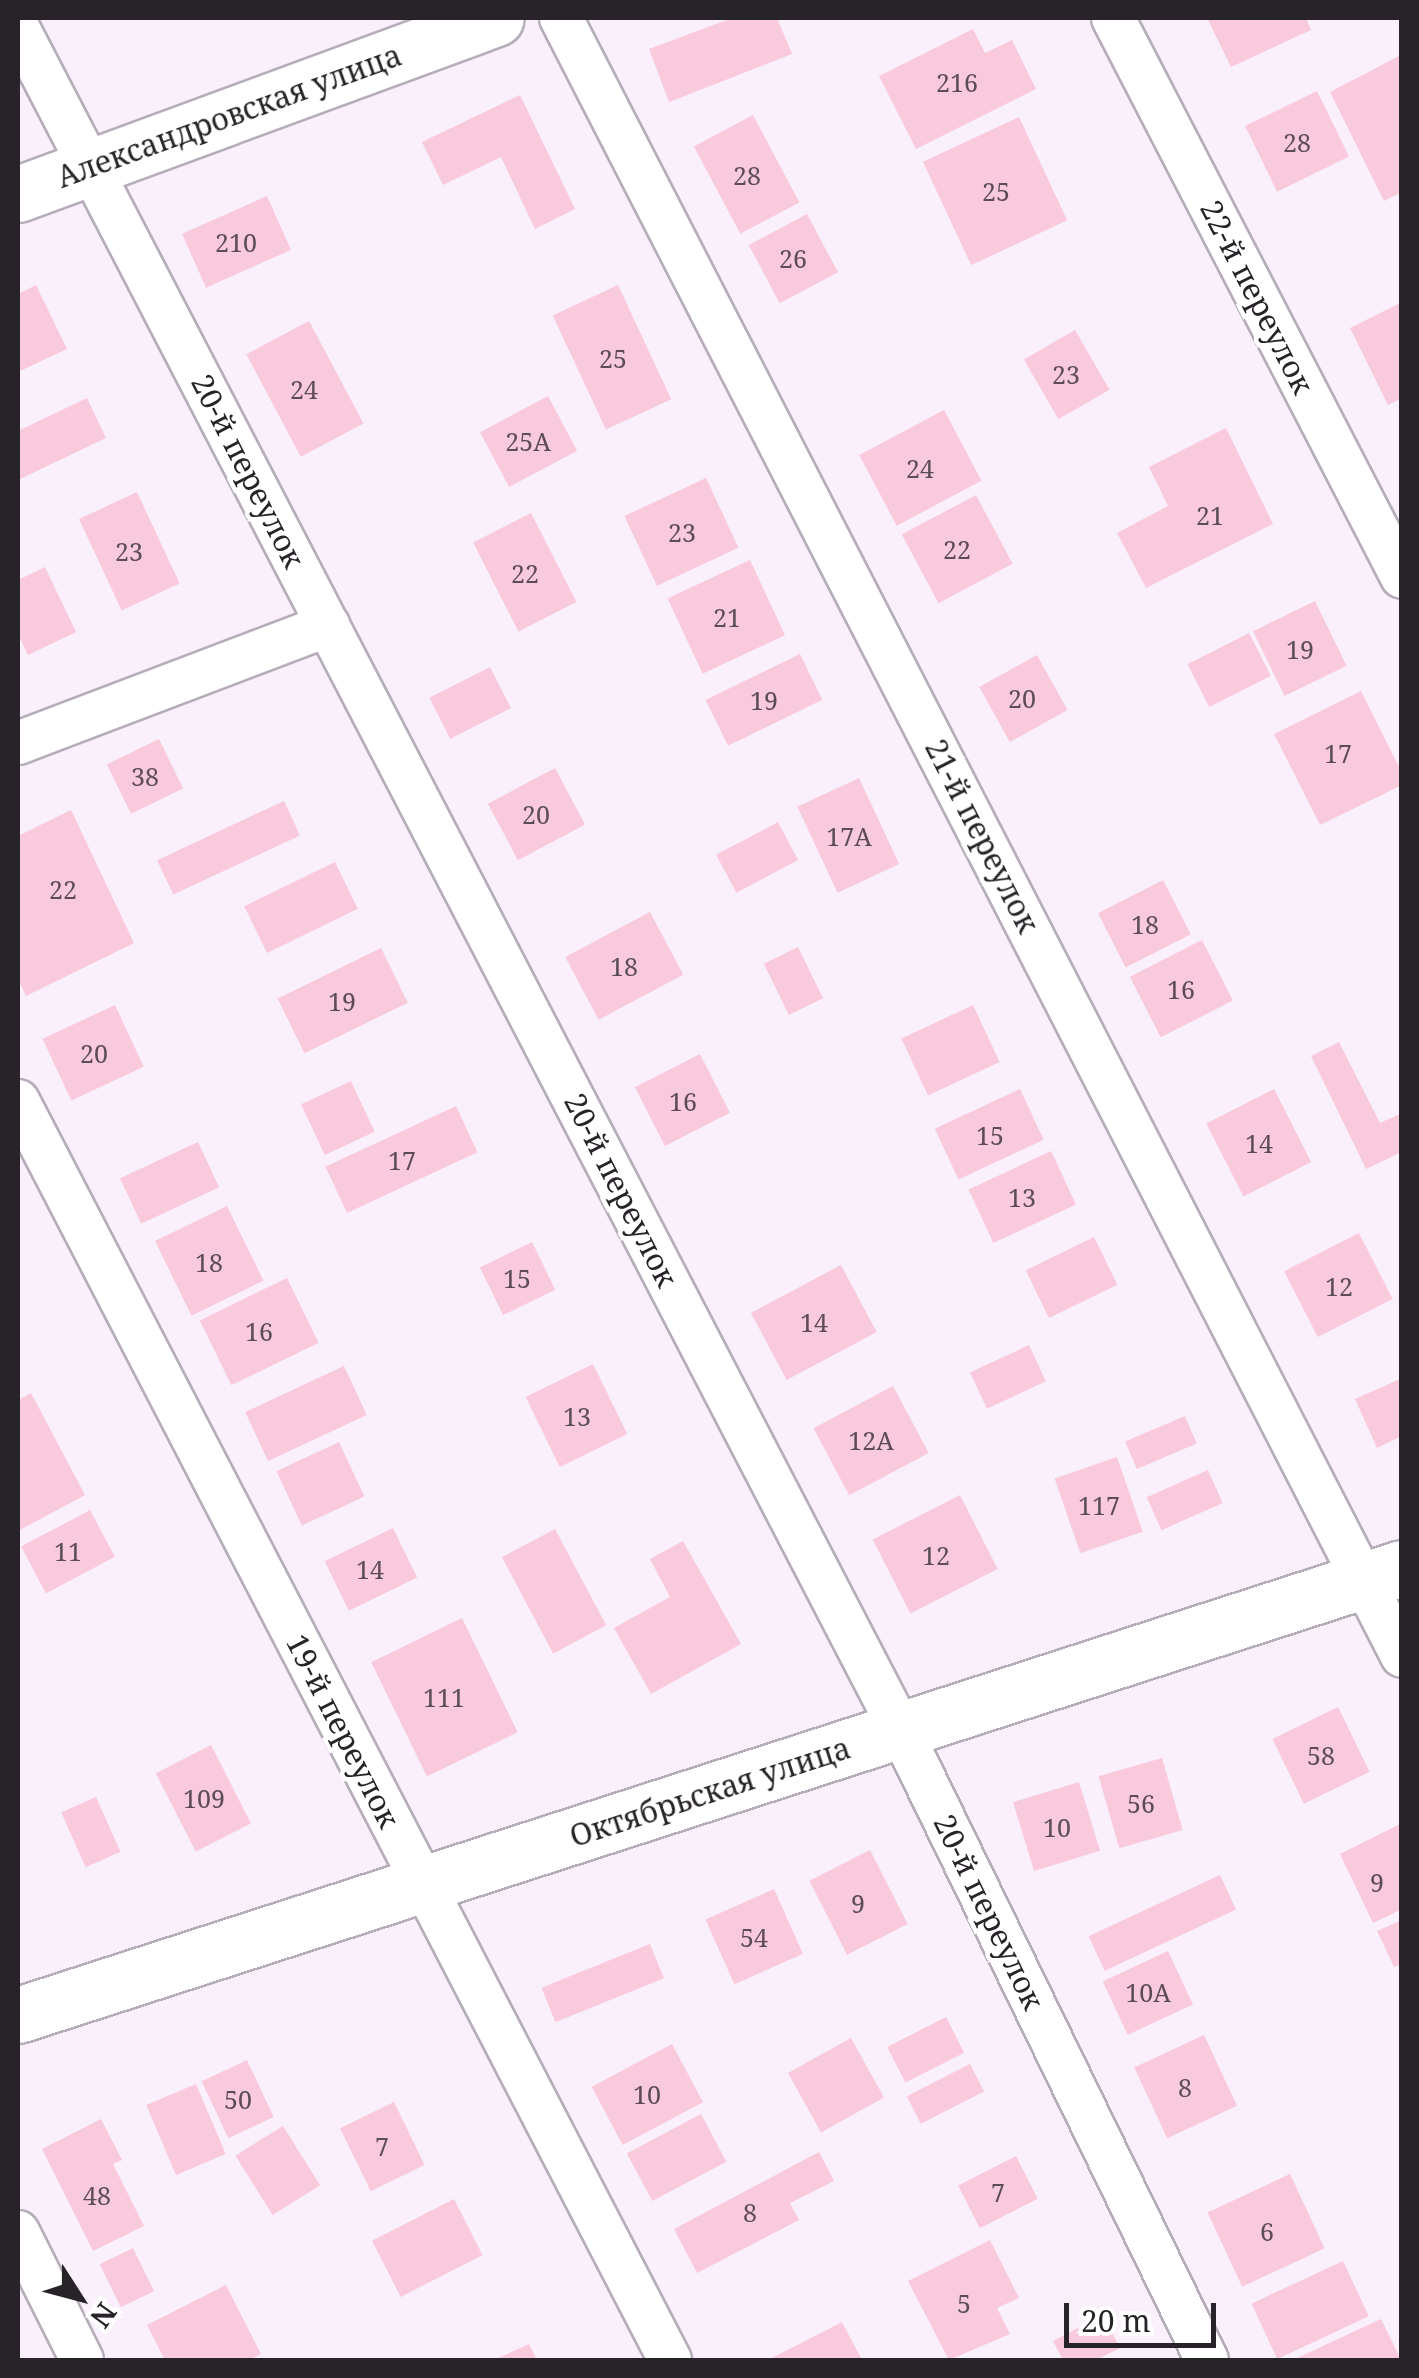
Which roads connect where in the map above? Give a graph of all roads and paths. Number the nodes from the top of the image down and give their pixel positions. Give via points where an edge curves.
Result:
1 (496, 18) edge
2 (561, 18) edge
3 (1113, 18) edge
4 (18, 28) edge
5 (90, 166) junction
6 (18, 194) edge
7 (1402, 578) edge
8 (328, 625) junction
9 (18, 743) edge
10 (18, 1101) edge
11 (1383, 1574) edge
12 (1402, 1656) edge
13 (900, 1731) junction
14 (423, 1884) junction
15 (18, 2015) edge
16 (18, 2232) edge
17 (82, 2360) edge
18 (670, 2360) edge
19 (1207, 2360) edge

1 - 5 street, Александровская улица
2 - 11 street, 21-й переулок
3 - 7 street, 22-й переулок
4 - 5 street, 20-й переулок
5 - 6 street, Александровская улица
5 - 8 street, 20-й переулок
8 - 9 street
8 - 13 street, 20-й переулок
10 - 14 street, 19-й переулок
11 - 12 street, 21-й переулок
11 - 13 street, Октябрьская улица
13 - 14 street, Октябрьская улица
13 - 19 street, 20-й переулок
14 - 15 street, Октябрьская улица
14 - 18 street, 19-й переулок
16 - 17 street

